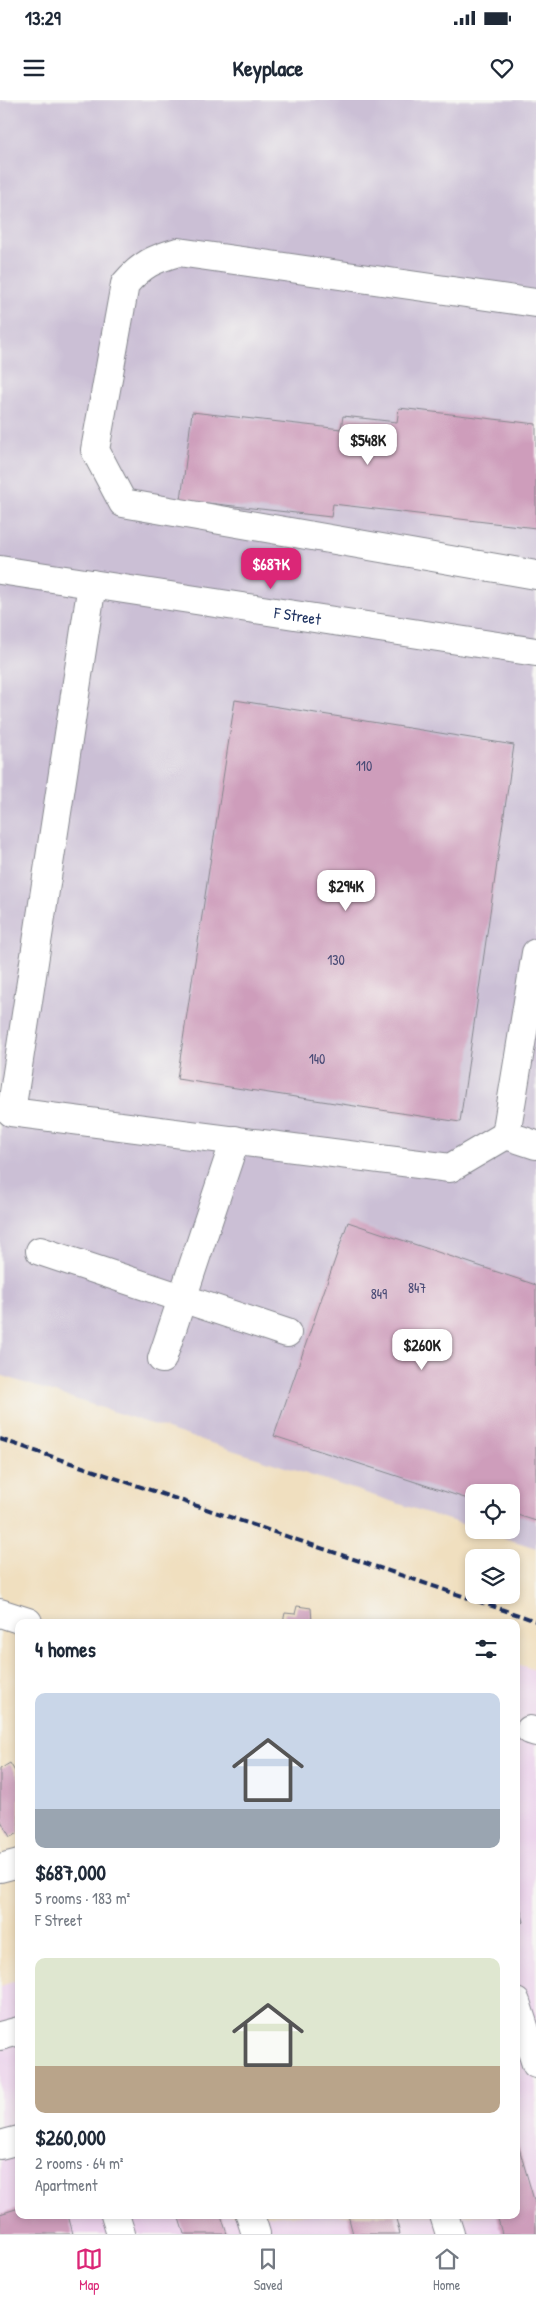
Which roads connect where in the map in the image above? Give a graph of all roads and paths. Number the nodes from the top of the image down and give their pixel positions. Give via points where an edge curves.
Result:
1 (536, 303) edge
2 (0, 570) edge
3 (536, 575) edge
4 (92, 584) junction
5 (536, 652) edge
6 (536, 953) edge
7 (6, 1111) edge
8 (506, 1136) junction
9 (235, 1140) junction
10 (536, 1145) edge
11 (40, 1251) dead end
12 (182, 1298) junction
13 (287, 1333) dead end
14 (162, 1359) dead end
15 (0, 1613) edge
16 (19, 1619) edge
17 (15, 1864) edge
18 (0, 1868) edge
19 (520, 2014) edge
20 (15, 2032) edge
21 (0, 2036) edge
22 (536, 2064) edge
23 (15, 2141) edge
24 (0, 2145) edge
25 (116, 2219) edge
26 (251, 2219) edge
27 (445, 2219) edge
28 (121, 2234) edge
29 (256, 2234) edge
30 (450, 2234) edge

1 - 3 street via 178,252 156,258 139,268 125,284 95,450 123,503
2 - 4 street, F Street
4 - 5 street, F Street
4 - 7 street
6 - 8 street
7 - 9 street
8 - 9 street via 450,1168
8 - 10 street
9 - 12 street
11 - 12 street
12 - 13 street
12 - 14 street
15 - 16 street
17 - 18 street
19 - 22 street
20 - 21 street
23 - 24 street
25 - 28 street
26 - 29 street
27 - 30 street

